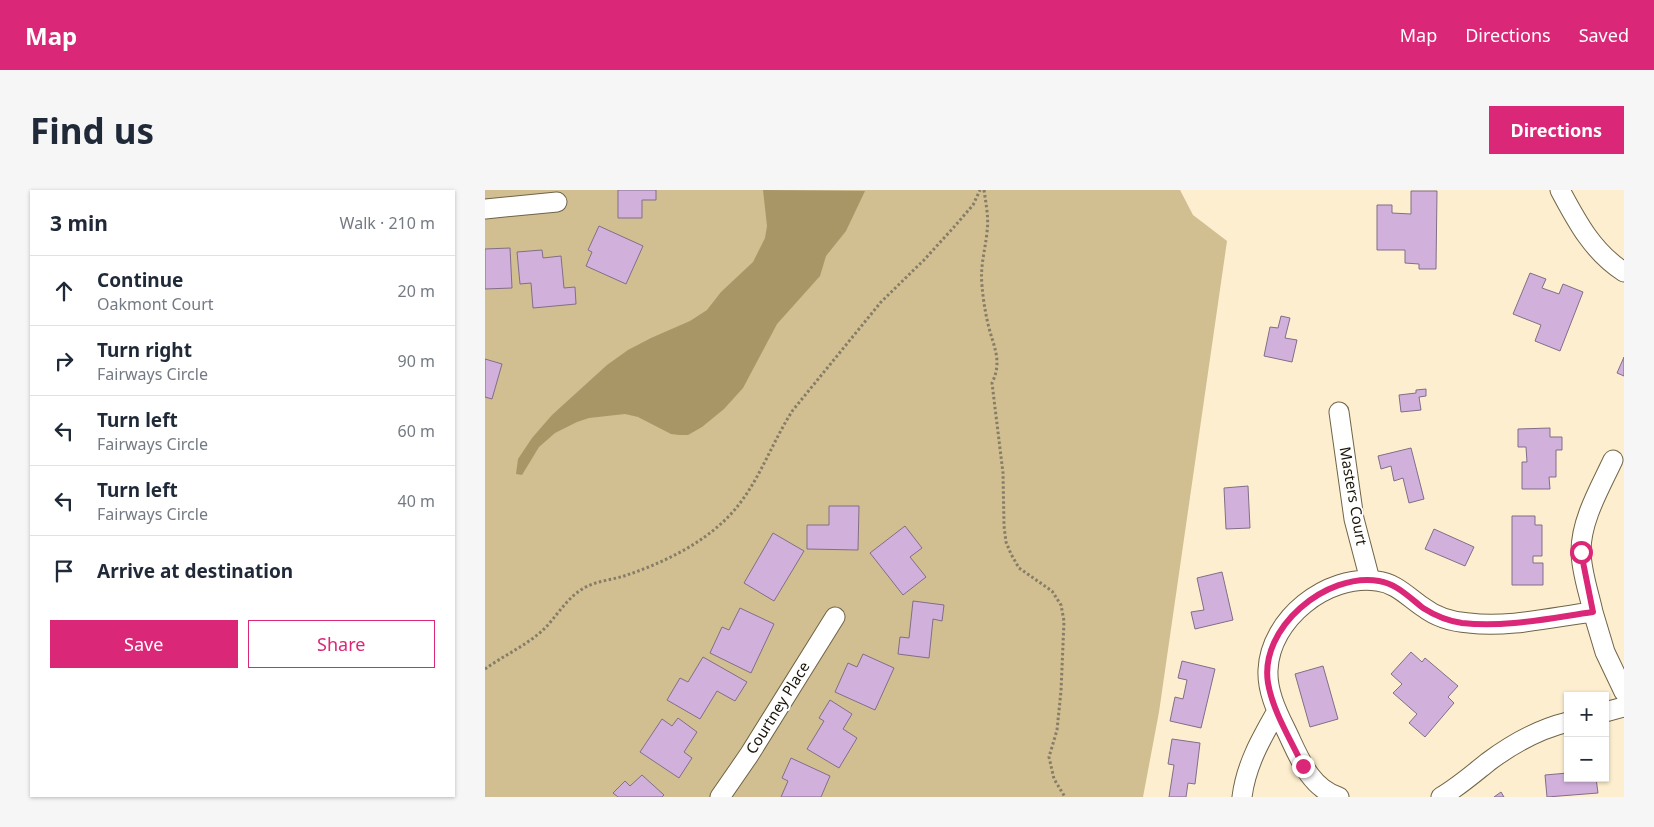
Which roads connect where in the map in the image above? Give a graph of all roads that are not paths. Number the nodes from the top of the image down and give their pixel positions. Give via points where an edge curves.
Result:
1 (1560, 190) edge
2 (557, 202) dead end
3 (485, 209) edge
4 (1624, 272) edge
5 (1339, 412) dead end
6 (1613, 460) dead end
7 (1370, 580) junction
8 (1593, 612) junction
9 (835, 617) dead end
10 (1624, 692) edge
11 (1624, 707) edge
12 (1609, 711) edge
13 (1277, 712) junction
14 (1564, 723) edge
15 (720, 797) edge
16 (1242, 797) edge
17 (1339, 797) edge
18 (1441, 797) edge

1 - 4 street via 1585,235 1612,265
2 - 3 street
5 - 7 street, Masters Court via 1353,519
6 - 8 street via 1590,512 1581,552
7 - 8 street via 1393,585 1434,614 1458,622 1501,624
7 - 13 street via 1327,590 1304,604 1287,622 1274,645 1269,664 1268,683
8 - 10 street via 1605,652
9 - 15 street, Courtney Place
11 - 12 street
13 - 16 street via 1253,755
13 - 17 street via 1311,778
14 - 18 street via 1521,740

